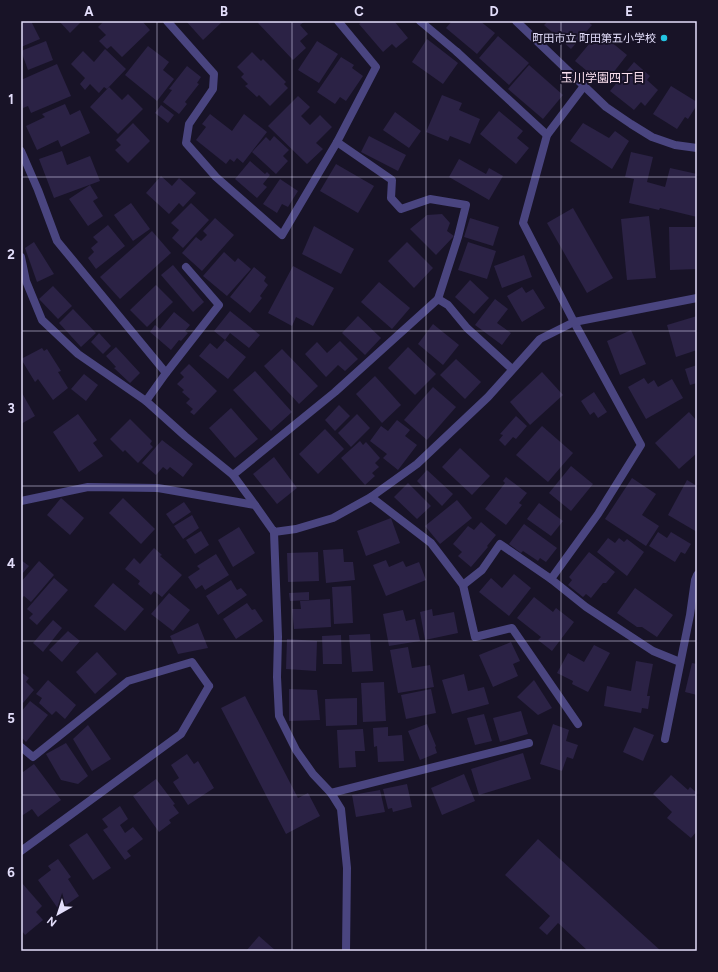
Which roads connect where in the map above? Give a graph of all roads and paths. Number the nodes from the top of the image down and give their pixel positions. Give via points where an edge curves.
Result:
1 (167, 21) edge
2 (338, 21) edge
3 (420, 21) edge
4 (516, 21) edge
5 (584, 86) junction
6 (547, 135) junction
7 (337, 142) junction
8 (697, 148) edge
9 (21, 151) edge
10 (21, 258) edge
11 (186, 267) dead end
12 (697, 298) edge
13 (438, 299) junction
14 (574, 322) junction
15 (512, 369) junction
16 (166, 373) junction
17 (146, 401) junction
18 (232, 475) junction
19 (371, 497) junction
20 (21, 501) edge
21 (255, 505) junction
22 (274, 532) junction
23 (697, 574) edge
24 (550, 579) junction
25 (463, 584) junction
26 (694, 617) edge
27 (680, 662) junction
28 (578, 724) dead end
29 (665, 738) dead end
30 (529, 743) dead end
31 (21, 747) edge
32 (331, 793) junction
33 (21, 851) edge
34 (346, 951) edge

1 - 7 street via 214,74 213,89 189,124 186,143 216,177 282,235
2 - 7 street via 376,67
3 - 6 street
4 - 5 street
5 - 6 street
5 - 8 street via 606,107 652,137 675,145
6 - 14 street via 523,223
7 - 13 street via 392,180 391,198 401,209 430,199 466,205
9 - 16 street via 57,241
10 - 17 street via 26,281 42,320 78,354
11 - 16 street via 219,305
12 - 14 street
13 - 15 street via 448,305 466,328
13 - 18 street via 335,392
14 - 15 street via 540,339
14 - 24 street via 641,445 598,514
15 - 19 street via 488,397 417,464
16 - 17 street
17 - 18 street
18 - 21 street
19 - 22 street via 333,518 296,529
19 - 25 street via 431,543
20 - 21 street via 88,487 158,488
21 - 22 street
22 - 32 street via 280,716 296,750
23 - 26 street
24 - 25 street via 500,544 482,570
24 - 27 street via 653,651
25 - 28 street via 474,636 512,628
26 - 27 street
27 - 29 street
30 - 32 street
31 - 33 street via 33,757 128,681 192,662 209,686 181,734
32 - 34 street via 341,808 347,868

